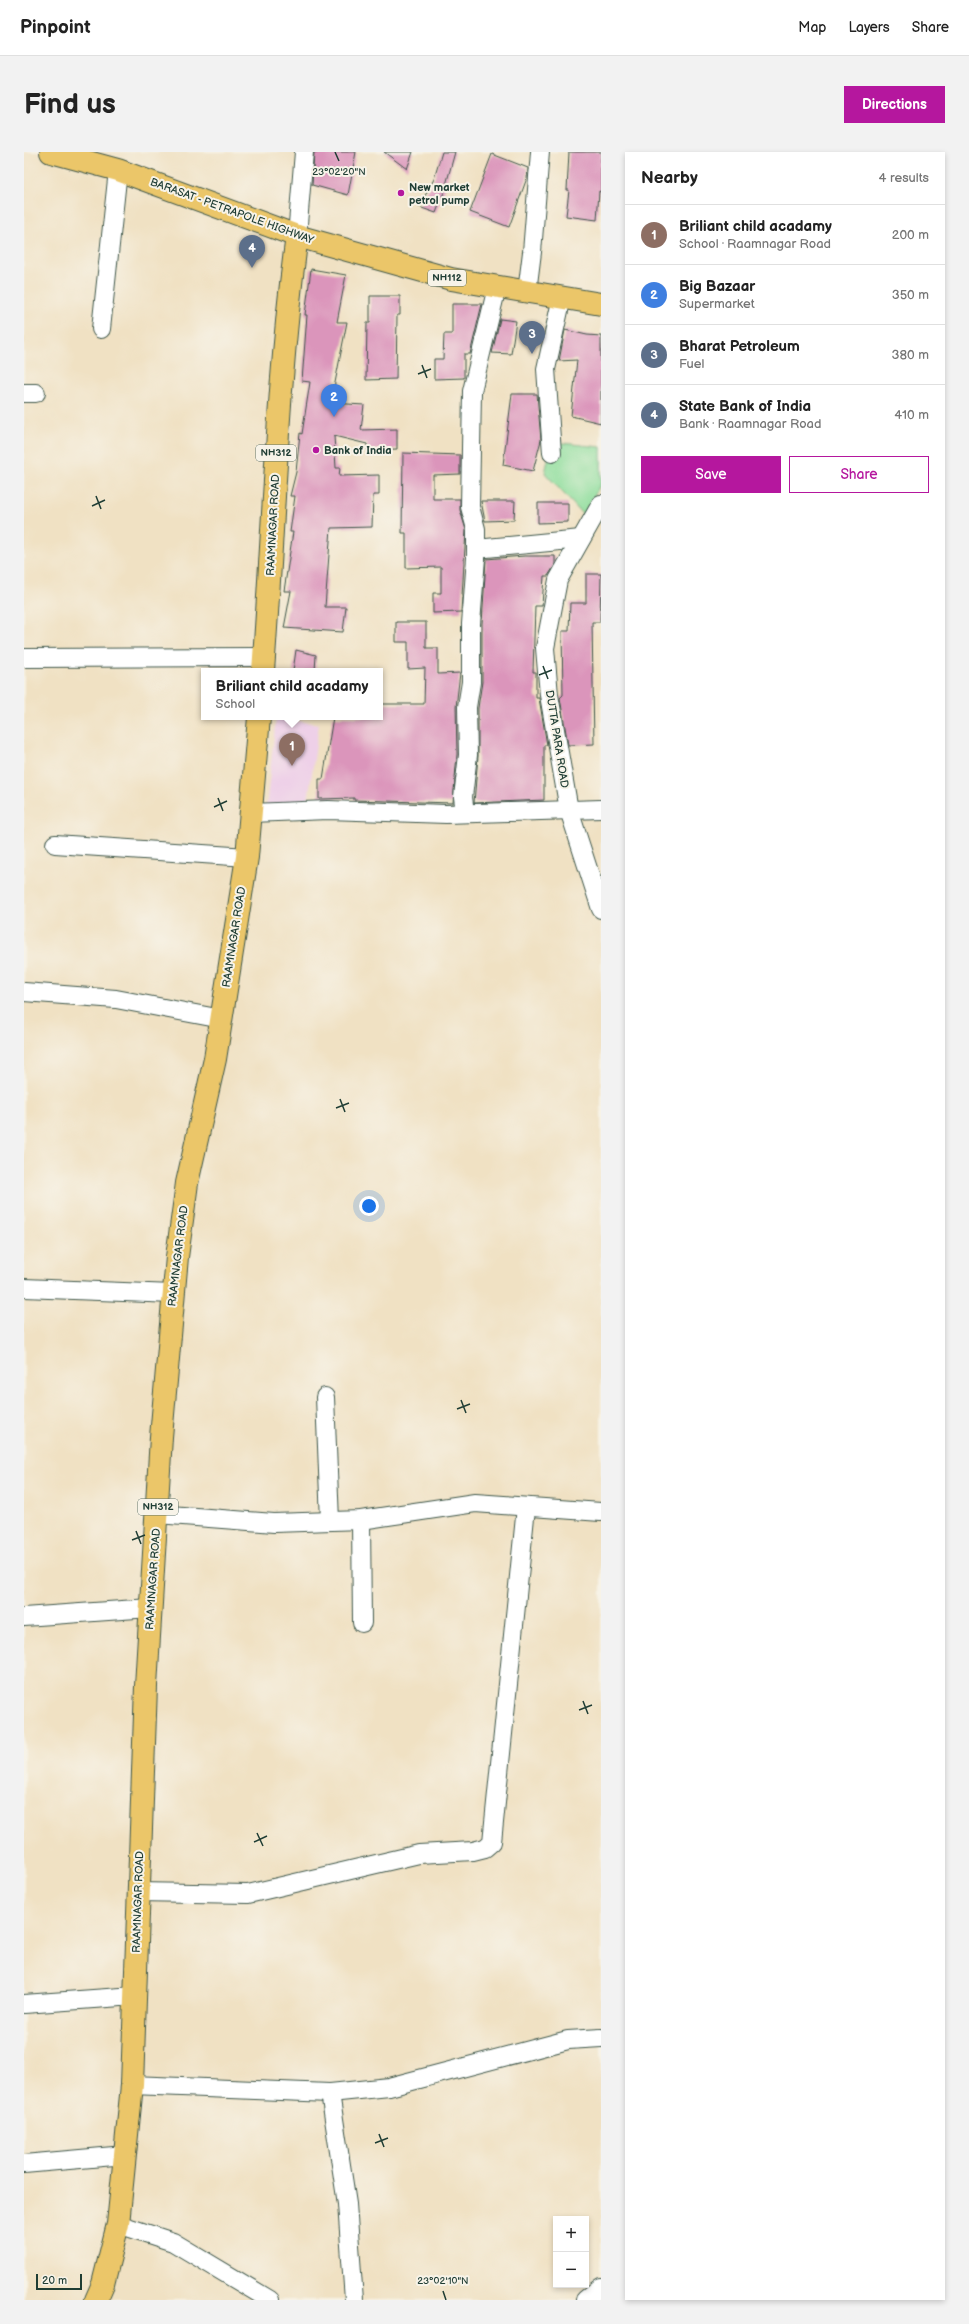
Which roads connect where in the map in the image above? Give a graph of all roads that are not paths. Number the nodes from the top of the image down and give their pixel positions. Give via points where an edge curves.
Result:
1 (304, 152) edge
2 (540, 152) edge
3 (56, 153) edge
4 (118, 170) junction
5 (296, 236) junction
6 (497, 287) junction
7 (527, 292) junction
8 (562, 297) junction
9 (601, 304) edge
10 (101, 329) dead end
11 (552, 452) dead end
12 (601, 504) edge
13 (582, 539) junction
14 (476, 549) junction
15 (24, 658) edge
16 (263, 664) edge
17 (259, 720) edge
18 (570, 810) junction
19 (601, 810) edge
20 (251, 813) junction
21 (465, 813) junction
22 (55, 844) dead end
23 (247, 857) junction
24 (601, 910) edge
25 (24, 992) edge
26 (222, 1019) junction
27 (24, 1288) edge
28 (173, 1294) junction
29 (326, 1397) dead end
30 (526, 1508) junction
31 (601, 1512) edge
32 (157, 1514) junction
33 (360, 1520) junction
34 (330, 1521) junction
35 (150, 1608) junction
36 (24, 1617) edge
37 (362, 1623) dead end
38 (138, 1892) junction
39 (135, 1996) junction
40 (24, 2004) edge
41 (601, 2038) edge
42 (132, 2085) junction
43 (330, 2093) junction
44 (125, 2155) junction
45 (24, 2164) edge
46 (118, 2224) junction
47 (601, 2287) edge
48 (96, 2300) edge
49 (270, 2300) edge
50 (354, 2300) edge
51 (585, 2300) edge

1 - 5 street
2 - 7 street
3 - 4 highway, BARASAT - PETRAPOLE HIGHWAY / NH112
4 - 5 highway, BARASAT - PETRAPOLE HIGHWAY / NH112
4 - 10 street
5 - 6 highway, BARASAT - PETRAPOLE HIGHWAY / NH112 via 452,279
5 - 16 highway, RAAMNAGAR ROAD / NH312 via 280,392
6 - 7 highway, BARASAT - PETRAPOLE HIGHWAY / NH112
6 - 14 street via 472,391 470,506 476,529
7 - 8 highway, BARASAT - PETRAPOLE HIGHWAY / NH112
8 - 9 highway, BARASAT - PETRAPOLE HIGHWAY / NH112
8 - 11 street via 546,369
12 - 13 street, DUTTA PARA ROAD
13 - 14 street
13 - 18 street, DUTTA PARA ROAD via 558,580 545,648 549,695
14 - 21 street via 471,624 471,682 467,707 468,755 463,797
15 - 16 street
17 - 20 highway, RAAMNAGAR ROAD / NH312
18 - 19 street
18 - 21 street
18 - 24 street, DUTTA PARA ROAD
20 - 21 street via 328,810
20 - 23 highway, RAAMNAGAR ROAD / NH312
22 - 23 street
23 - 26 highway, RAAMNAGAR ROAD / NH312
25 - 26 street via 116,999
26 - 28 highway, RAAMNAGAR ROAD / NH312 via 206,1107 187,1183
27 - 28 street
28 - 32 highway, RAAMNAGAR ROAD / NH312
29 - 34 street
30 - 31 street
30 - 33 street via 458,1504
30 - 38 street via 492,1842 479,1850 418,1854 248,1894
32 - 34 street via 274,1523
32 - 35 highway, RAAMNAGAR ROAD / NH312
33 - 34 street
33 - 37 street
35 - 36 street
35 - 38 highway, RAAMNAGAR ROAD / NH312
38 - 39 highway, RAAMNAGAR ROAD / NH312
39 - 40 street
39 - 42 highway, RAAMNAGAR ROAD / NH312
41 - 43 street via 568,2040 390,2087
42 - 43 street
42 - 44 highway, RAAMNAGAR ROAD / NH312
43 - 50 street via 347,2204
44 - 45 street
44 - 46 highway, RAAMNAGAR ROAD / NH312
46 - 48 highway, RAAMNAGAR ROAD / NH312 via 103,2284
46 - 49 street via 174,2242
47 - 51 street

